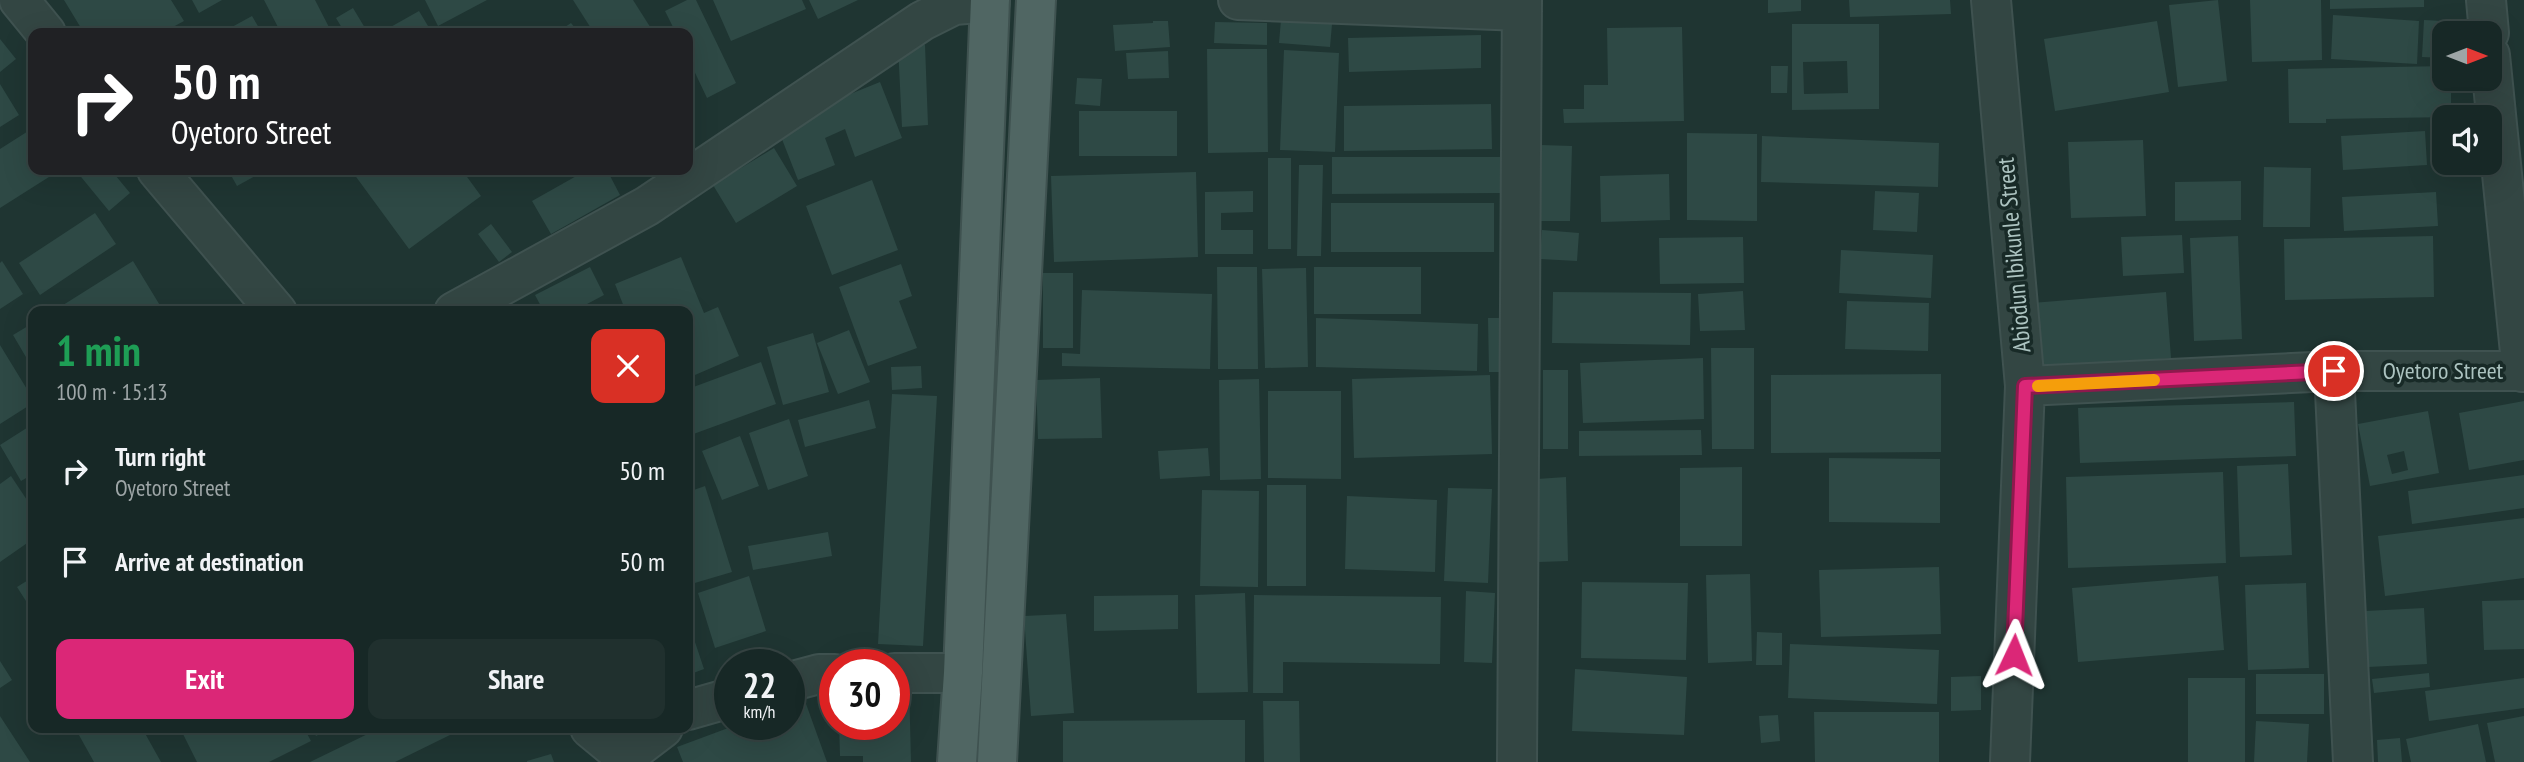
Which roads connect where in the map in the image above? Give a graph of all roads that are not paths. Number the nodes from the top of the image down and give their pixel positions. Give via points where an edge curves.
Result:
1 (19, 0) edge
2 (1036, 0) edge
3 (1238, 0) edge
4 (1991, 0) edge
5 (2486, 0) edge
6 (990, 1) edge
7 (1522, 5) edge
8 (2488, 21) edge
9 (42, 28) edge
10 (2494, 91) edge
11 (161, 175) edge
12 (273, 306) edge
13 (465, 306) edge
14 (2334, 371) junction
15 (2523, 372) edge
16 (2025, 386) junction
17 (910, 673) edge
18 (963, 673) junction
19 (714, 702) edge
20 (693, 708) edge
21 (596, 733) edge
22 (657, 733) edge
23 (626, 759) edge
24 (957, 762) edge
25 (997, 762) edge
26 (1517, 762) edge
27 (2010, 762) edge
28 (2353, 762) edge

1 - 9 street
2 - 25 main road
3 - 7 street
4 - 16 street, Abiodun Ibikunle Street
5 - 8 street
6 - 13 street via 954,5 922,21 647,206
6 - 18 main road
7 - 26 street
10 - 15 street
11 - 12 street
14 - 15 street, Oyetoro Street
14 - 16 street, Oyetoro Street
14 - 28 street
16 - 27 street, Abiodun Ibikunle Street
17 - 18 street
18 - 24 main road
19 - 20 street
21 - 23 street
22 - 23 street

